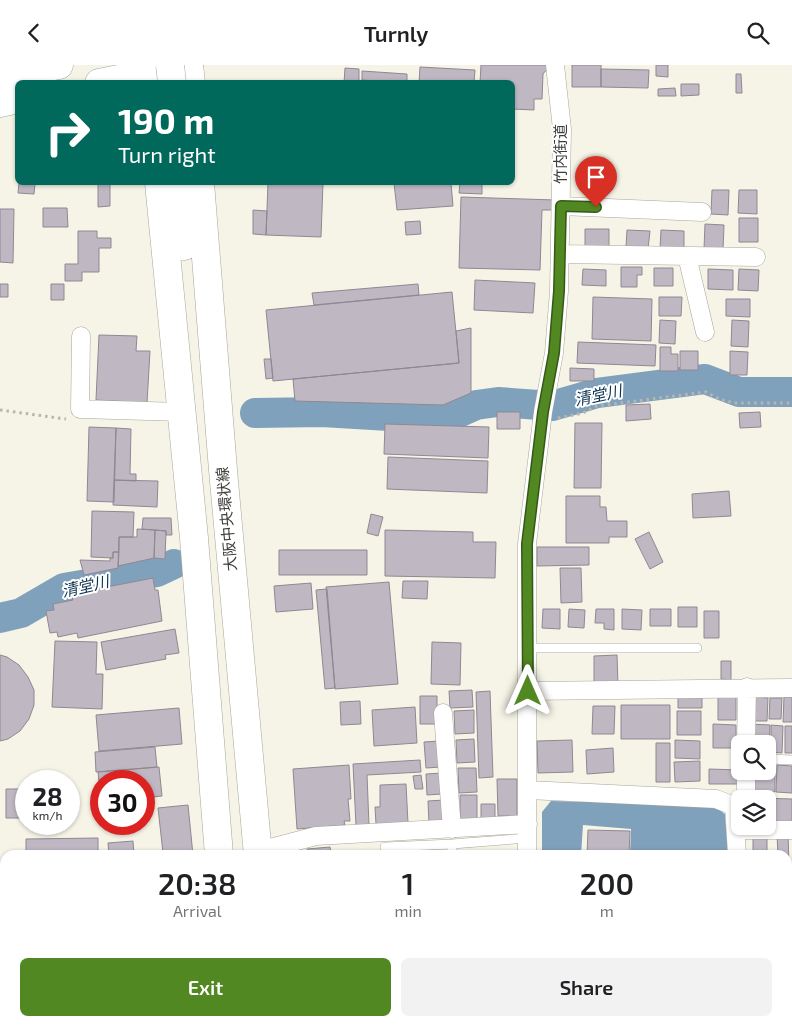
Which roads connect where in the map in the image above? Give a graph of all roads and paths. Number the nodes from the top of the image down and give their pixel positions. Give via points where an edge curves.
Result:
1 (59, 65) edge
2 (189, 65) edge
3 (208, 65) edge
4 (556, 65) edge
5 (159, 74) edge
6 (0, 76) edge
7 (119, 80) edge
8 (191, 80) edge
9 (210, 80) edge
10 (15, 100) edge
11 (0, 103) edge
12 (159, 185) edge
13 (179, 185) edge
14 (200, 185) edge
15 (217, 185) edge
16 (561, 206) junction
17 (702, 212) dead end
18 (560, 254) junction
19 (687, 256) junction
20 (756, 257) dead end
21 (705, 332) dead end
22 (81, 336) dead end
23 (792, 403) edge
24 (0, 410) edge
25 (543, 410) junction
26 (181, 412) junction
27 (70, 420) dead end
28 (213, 471) junction
29 (697, 648) dead end
30 (527, 649) junction
31 (747, 687) junction
32 (792, 688) edge
33 (528, 691) junction
34 (443, 713) dead end
35 (746, 735) edge
36 (776, 759) edge
37 (792, 760) edge
38 (528, 790) junction
39 (776, 829) edge
40 (792, 830) edge
41 (745, 835) edge
42 (452, 837) junction
43 (527, 839) edge
44 (219, 850) edge
45 (233, 850) edge
46 (267, 850) edge
47 (267, 850) edge
48 (276, 850) edge
49 (385, 850) edge
50 (452, 850) edge
51 (737, 850) edge
52 (745, 850) edge

1 - 6 main road
2 - 5 main road
2 - 8 main road
3 - 9 main road
4 - 16 street, 竹内街道 via 562,129
5 - 7 main road
10 - 11 main road
12 - 26 main road
13 - 28 main road, 大阪中央環状線
14 - 28 main road, 大阪中央環状線
15 - 47 main road
16 - 17 street
16 - 18 street, 竹内街道
18 - 19 street
18 - 25 street, 竹内街道 via 554,353
19 - 20 street
19 - 21 street
22 - 26 street via 80,409
23 - 25 path via 734,403 706,392 597,406 583,413
24 - 27 path
25 - 30 street, 竹内街道 via 527,544
26 - 44 main road
28 - 45 main road, 大阪中央環状線
28 - 46 main road, 大阪中央環状線
29 - 30 lane
30 - 33 street, 竹内街道
31 - 32 street
31 - 33 street
31 - 35 street
33 - 38 street, 竹内街道
34 - 42 street
36 - 37 lane
38 - 43 street
38 - 51 street via 716,799 734,806
39 - 40 street
41 - 52 street
42 - 43 street
42 - 48 street via 316,836
42 - 49 lane via 385,847
42 - 50 lane

